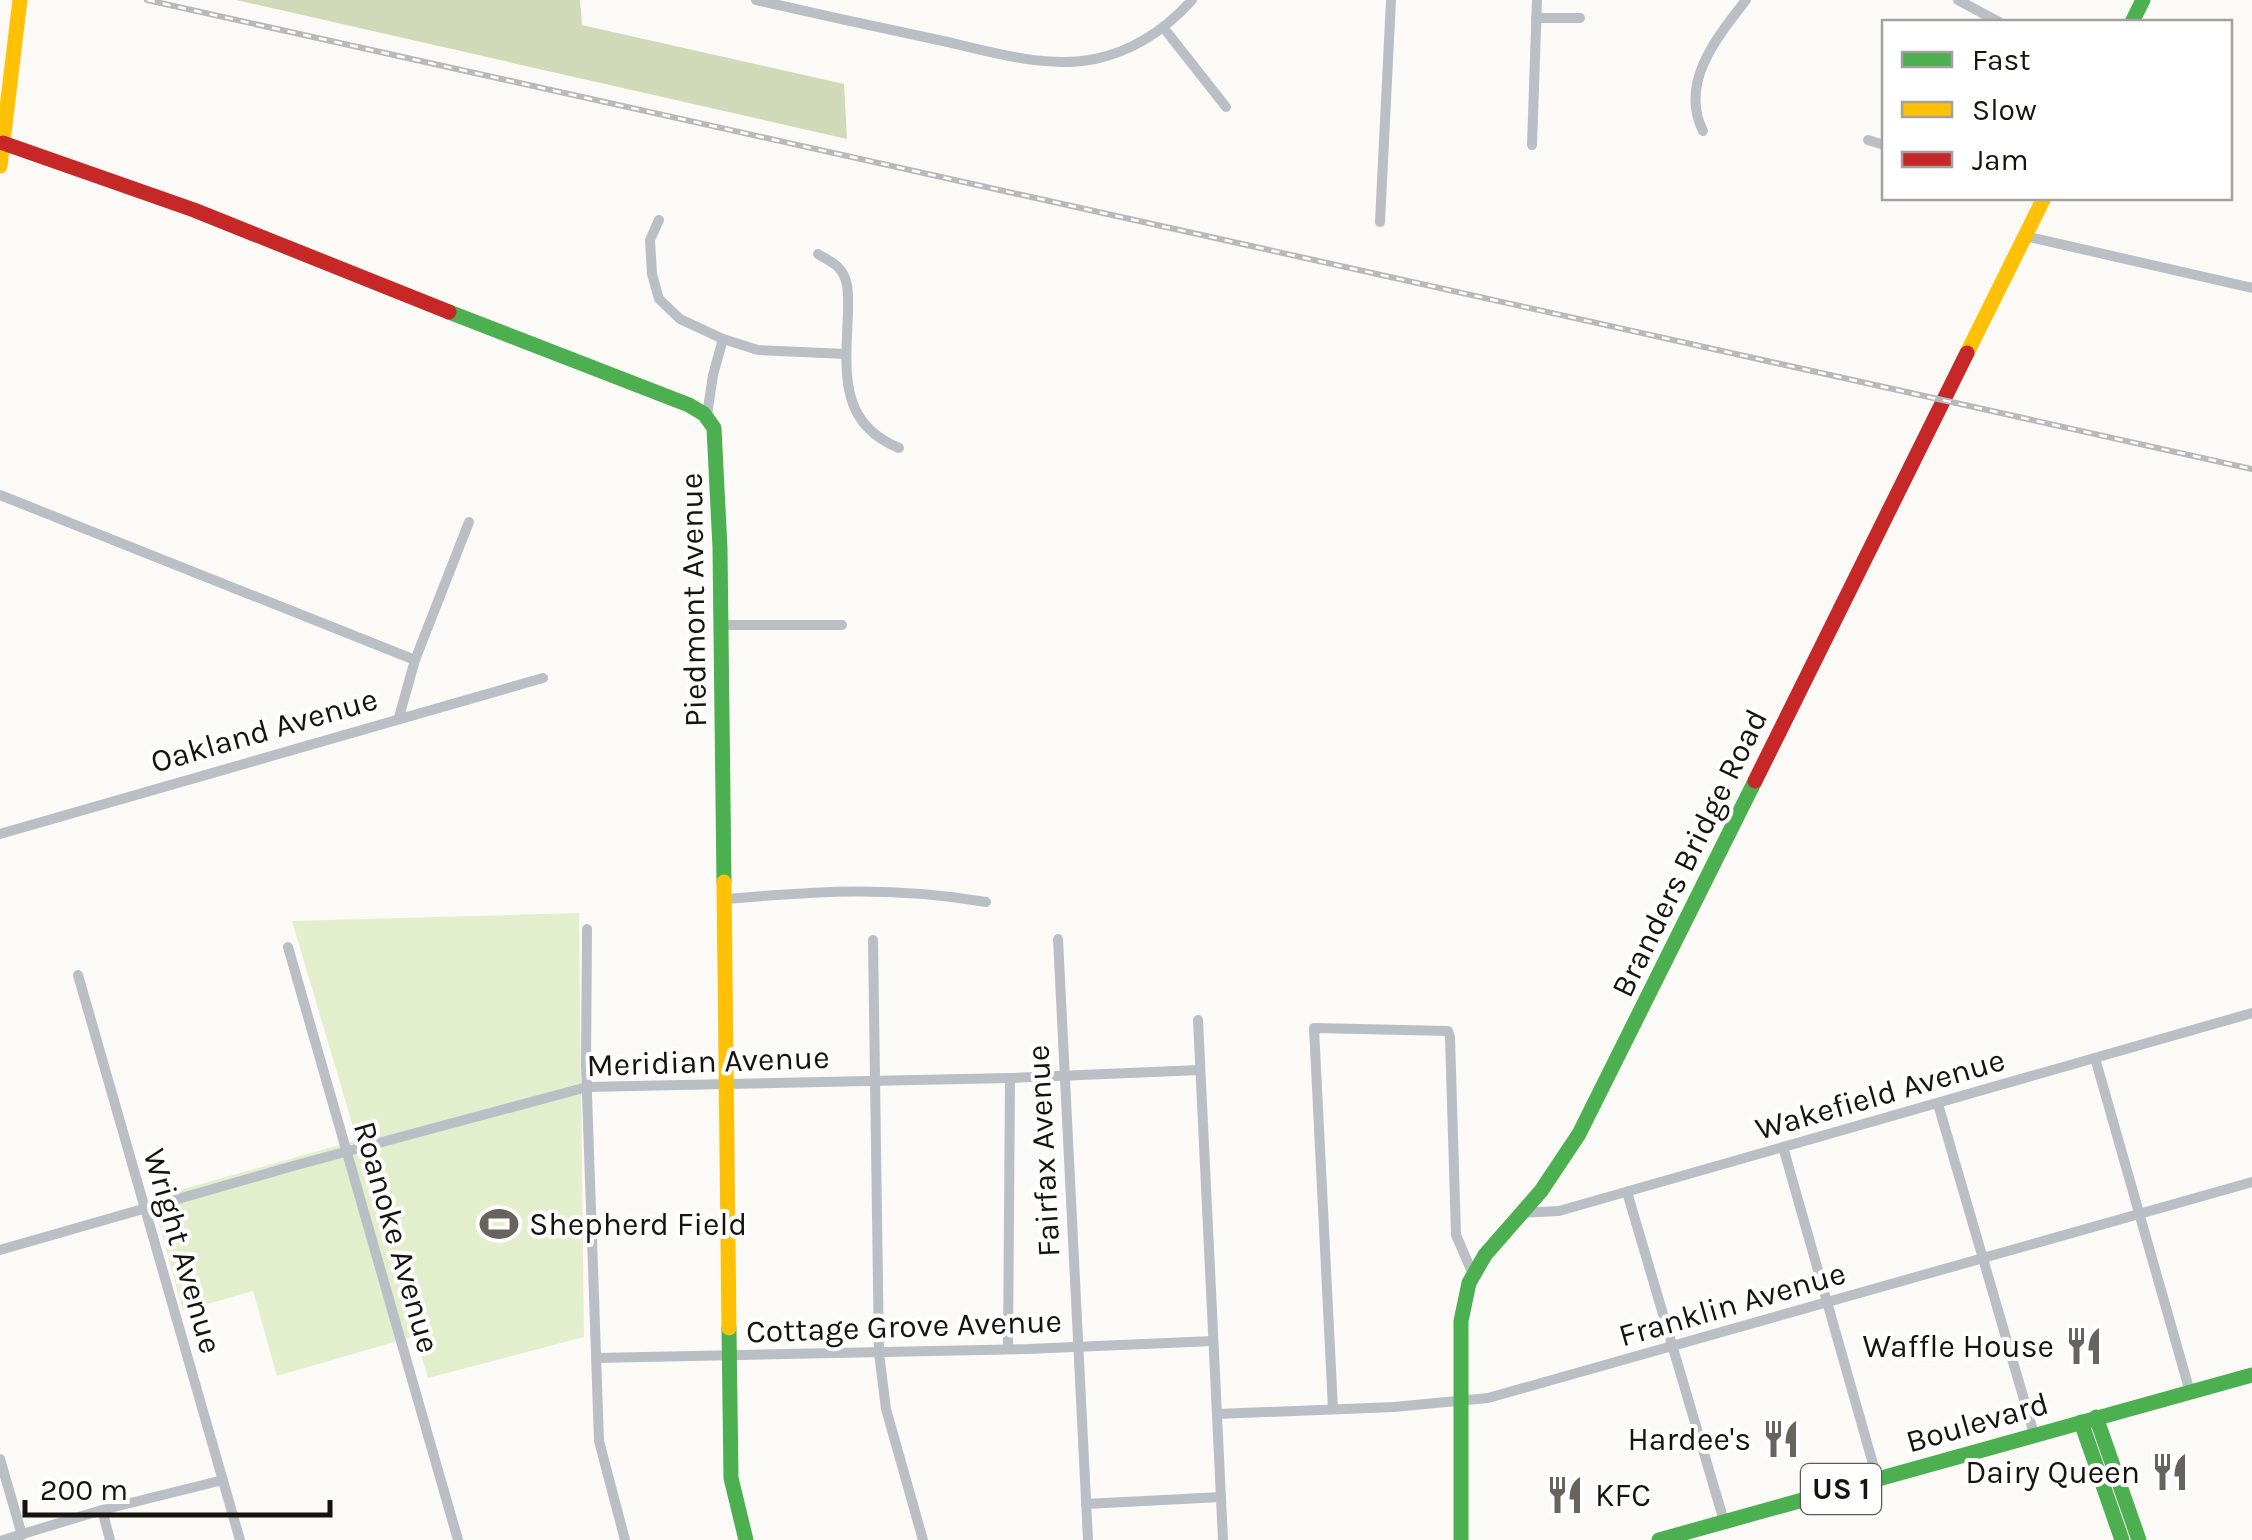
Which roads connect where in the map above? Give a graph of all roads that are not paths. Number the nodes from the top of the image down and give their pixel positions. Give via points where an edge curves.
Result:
1 (20, 0) edge
2 (756, 0) edge
3 (1192, 0) edge
4 (1391, 0) edge
5 (1537, 0) edge
6 (1746, 0) edge
7 (1958, 0) edge
8 (1536, 18) junction
9 (1580, 18) dead end
10 (1994, 20) edge
11 (1163, 28) junction
12 (6, 72) edge
13 (1226, 107) dead end
14 (1704, 131) dead end
15 (1868, 140) dead end
16 (3, 142) junction
17 (1882, 144) edge
18 (1532, 145) dead end
19 (0, 166) edge
20 (2043, 200) edge
21 (659, 220) dead end
22 (1380, 222) dead end
23 (2025, 236) junction
24 (818, 254) dead end
25 (2252, 288) edge
26 (724, 339) junction
27 (846, 354) junction
28 (706, 415) junction
29 (899, 448) dead end
30 (0, 495) edge
31 (470, 522) dead end
32 (721, 625) junction
33 (842, 625) dead end
34 (415, 660) junction
35 (543, 678) dead end
36 (399, 717) junction
37 (0, 834) edge
38 (726, 899) junction
39 (986, 902) dead end
40 (587, 930) dead end
41 (1058, 939) dead end
42 (872, 940) dead end
43 (288, 948) dead end
44 (78, 975) dead end
45 (2252, 1014) edge
46 (1198, 1020) dead end
47 (2096, 1058) junction
48 (1200, 1070) junction
49 (1064, 1076) junction
50 (1010, 1078) junction
51 (875, 1081) junction
52 (726, 1082) junction
53 (587, 1087) junction
54 (1938, 1104) junction
55 (1783, 1148) junction
56 (346, 1152) junction
57 (2252, 1182) edge
58 (1627, 1192) junction
59 (145, 1209) junction
60 (1521, 1213) junction
61 (2140, 1214) junction
62 (0, 1250) edge
63 (1984, 1258) junction
64 (1472, 1272) junction
65 (1827, 1303) junction
66 (1213, 1340) junction
67 (1078, 1346) junction
68 (1671, 1347) junction
69 (1008, 1350) junction
70 (880, 1353) junction
71 (728, 1356) junction
72 (596, 1358) junction
73 (2252, 1374) edge
74 (2190, 1392) junction
75 (1461, 1402) junction
76 (1333, 1409) junction
77 (1216, 1414) junction
78 (2089, 1420) junction
79 (2034, 1434) junction
80 (0, 1459) edge
81 (1878, 1478) junction
82 (223, 1480) junction
83 (1221, 1497) junction
84 (1086, 1504) junction
85 (102, 1510) junction
86 (1724, 1521) junction
87 (22, 1535) junction
88 (2, 1540) edge
89 (110, 1540) edge
90 (240, 1540) edge
91 (458, 1540) edge
92 (625, 1540) edge
93 (746, 1540) edge
94 (923, 1540) edge
95 (1088, 1540) edge
96 (1223, 1540) edge
97 (1461, 1540) edge
98 (1658, 1540) edge
99 (2122, 1540) edge
100 (2139, 1540) edge

1 - 12 street
2 - 11 street via 1046,62 1112,55
3 - 11 street
4 - 22 street
5 - 8 street
6 - 14 street via 1696,84 1694,104
7 - 10 street
8 - 9 street
8 - 18 street
11 - 13 street
12 - 16 street
15 - 17 street
16 - 19 street
16 - 28 street via 194,210
20 - 23 street, Branders Bridge Road
21 - 26 street via 650,240 659,298 680,318
23 - 25 street
23 - 60 street, Branders Bridge Road via 1576,1140
24 - 27 street via 838,267 848,289
26 - 27 street via 768,352
26 - 28 street
27 - 29 street via 856,416
28 - 32 street, Piedmont Avenue via 717,437
30 - 34 street
31 - 34 street
32 - 33 street
32 - 38 street, Piedmont Avenue
34 - 36 street
35 - 36 street, Oakland Avenue
36 - 37 street, Oakland Avenue
38 - 39 street via 840,889
38 - 52 street, Piedmont Avenue
40 - 53 street
41 - 49 street, Fairfax Avenue
42 - 51 street
43 - 56 street, Roanoke Avenue
44 - 59 street, Wright Avenue
45 - 47 street, Wakefield Avenue
46 - 48 street
47 - 54 street, Wakefield Avenue
47 - 61 street
48 - 49 street, Meridian Avenue
48 - 66 street
49 - 50 street, Meridian Avenue
49 - 67 street, Fairfax Avenue
50 - 51 street, Meridian Avenue
50 - 69 street
51 - 52 street, Meridian Avenue
51 - 70 street
52 - 53 street, Meridian Avenue
52 - 71 street, Piedmont Avenue
53 - 56 street, Meridian Avenue
53 - 72 street
54 - 55 street, Wakefield Avenue
54 - 63 street
55 - 58 street, Wakefield Avenue
55 - 65 street
56 - 59 street, Meridian Avenue
56 - 91 street, Roanoke Avenue
57 - 61 street, Franklin Avenue
58 - 60 street, Wakefield Avenue via 1548,1214
58 - 68 street
59 - 62 street, Meridian Avenue
59 - 82 street, Wright Avenue
60 - 64 street, Branders Bridge Road
61 - 63 street, Franklin Avenue
61 - 74 street
63 - 65 street, Franklin Avenue
63 - 79 street
64 - 75 street, Branders Bridge Road via 1461,1321
64 - 76 street via 1456,1234 1448,1031 1314,1028
65 - 68 street, Franklin Avenue
65 - 81 street
66 - 67 street, Cottage Grove Avenue
66 - 77 street
67 - 69 street, Cottage Grove Avenue
67 - 84 street, Fairfax Avenue
68 - 75 street, Franklin Avenue
68 - 86 street
69 - 70 street, Cottage Grove Avenue
70 - 71 street, Cottage Grove Avenue
70 - 94 street via 886,1409
71 - 72 street, Cottage Grove Avenue
71 - 93 street, Piedmont Avenue via 730,1478
72 - 92 street via 599,1441
73 - 74 street, Boulevard / US 1
74 - 78 street, Boulevard / US 1
75 - 76 street, Franklin Avenue
75 - 97 street, Branders Bridge Road
76 - 77 street, Franklin Avenue
77 - 83 street
78 - 79 street, Boulevard / US 1
78 - 99 street
78 - 100 street
79 - 81 street, Boulevard / US 1
80 - 87 street
81 - 86 street, Boulevard / US 1
82 - 85 street
82 - 90 street, Wright Avenue
83 - 84 street
83 - 96 street
84 - 95 street, Fairfax Avenue
85 - 87 street
85 - 89 street
86 - 98 street, Boulevard / US 1
87 - 88 street

